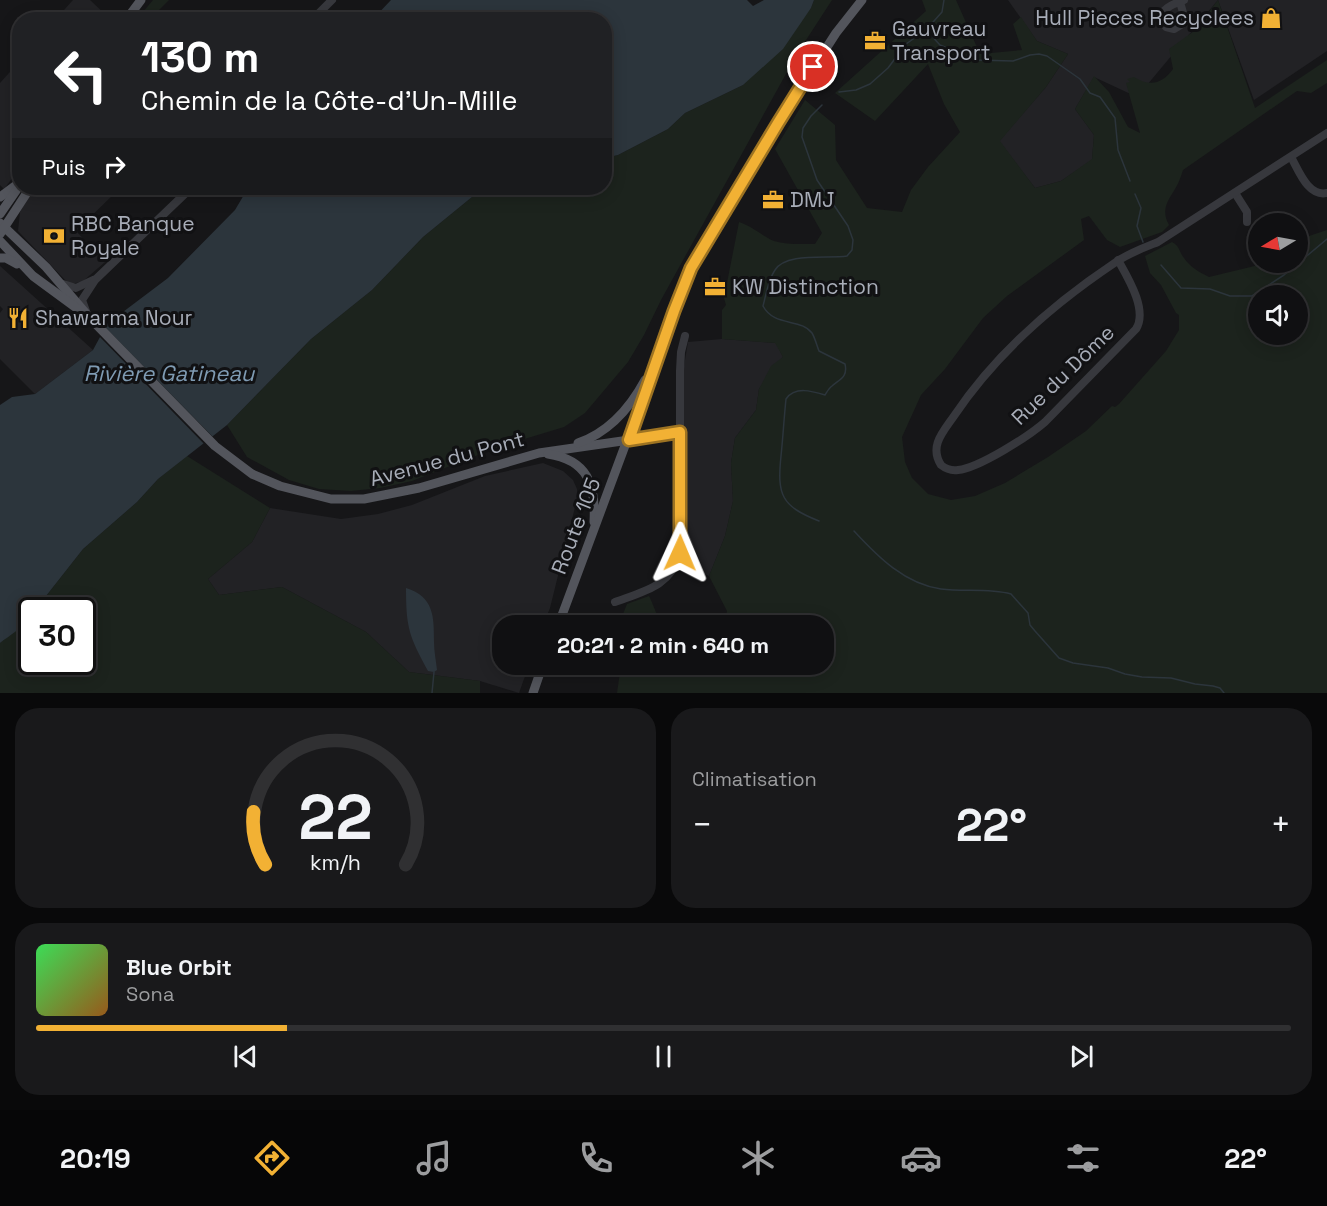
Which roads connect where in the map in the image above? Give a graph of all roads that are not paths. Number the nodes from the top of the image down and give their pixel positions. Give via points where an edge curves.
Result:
1 (332, 0) edge
2 (862, 0) edge
3 (320, 12) edge
4 (1327, 133) edge
5 (1291, 157) junction
6 (1235, 193) junction
7 (1327, 193) edge
8 (13, 195) edge
9 (25, 195) edge
10 (184, 195) edge
11 (0, 214) edge
12 (1247, 222) dead end
13 (1, 228) edge
14 (0, 241) edge
15 (0, 258) edge
16 (1118, 260) junction
17 (33, 276) junction
18 (95, 280) junction
19 (62, 284) junction
20 (674, 311) junction
21 (89, 317) junction
22 (685, 336) dead end
23 (680, 432) junction
24 (629, 440) junction
25 (539, 453) junction
26 (594, 532) junction
27 (615, 602) dead end
28 (562, 615) edge
29 (539, 675) edge
30 (533, 693) edge

1 - 3 street
2 - 20 main road via 825,49 716,225 691,268
4 - 5 street, Rue du Dôme
5 - 6 street, Rue du Dôme
5 - 7 street via 1312,190
6 - 12 street
6 - 16 street, Rue du Dôme via 1158,242
8 - 11 main road
9 - 13 main road
10 - 18 street
13 - 19 main road
14 - 17 main road
15 - 17 main road via 10,260
16 - 16 street, Rue du Dôme via 1014,342 975,387 936,444 940,465 950,470 966,469 1029,435 1136,329 1141,320 1140,310
17 - 21 main road
18 - 19 street via 76,288
18 - 21 street via 82,300
19 - 21 main road
20 - 24 main road, Route 105
20 - 25 main road via 642,386 615,421 587,440
21 - 25 main road, Avenue du Pont via 215,446 252,474 280,486 314,496 350,500 396,493
22 - 23 street via 681,352
23 - 24 street
23 - 27 street via 681,540 677,564 663,582
24 - 25 main road, Avenue du Pont
24 - 26 main road, Route 105
25 - 26 main road via 568,459 589,479 595,495
26 - 28 main road, Route 105
29 - 30 main road

